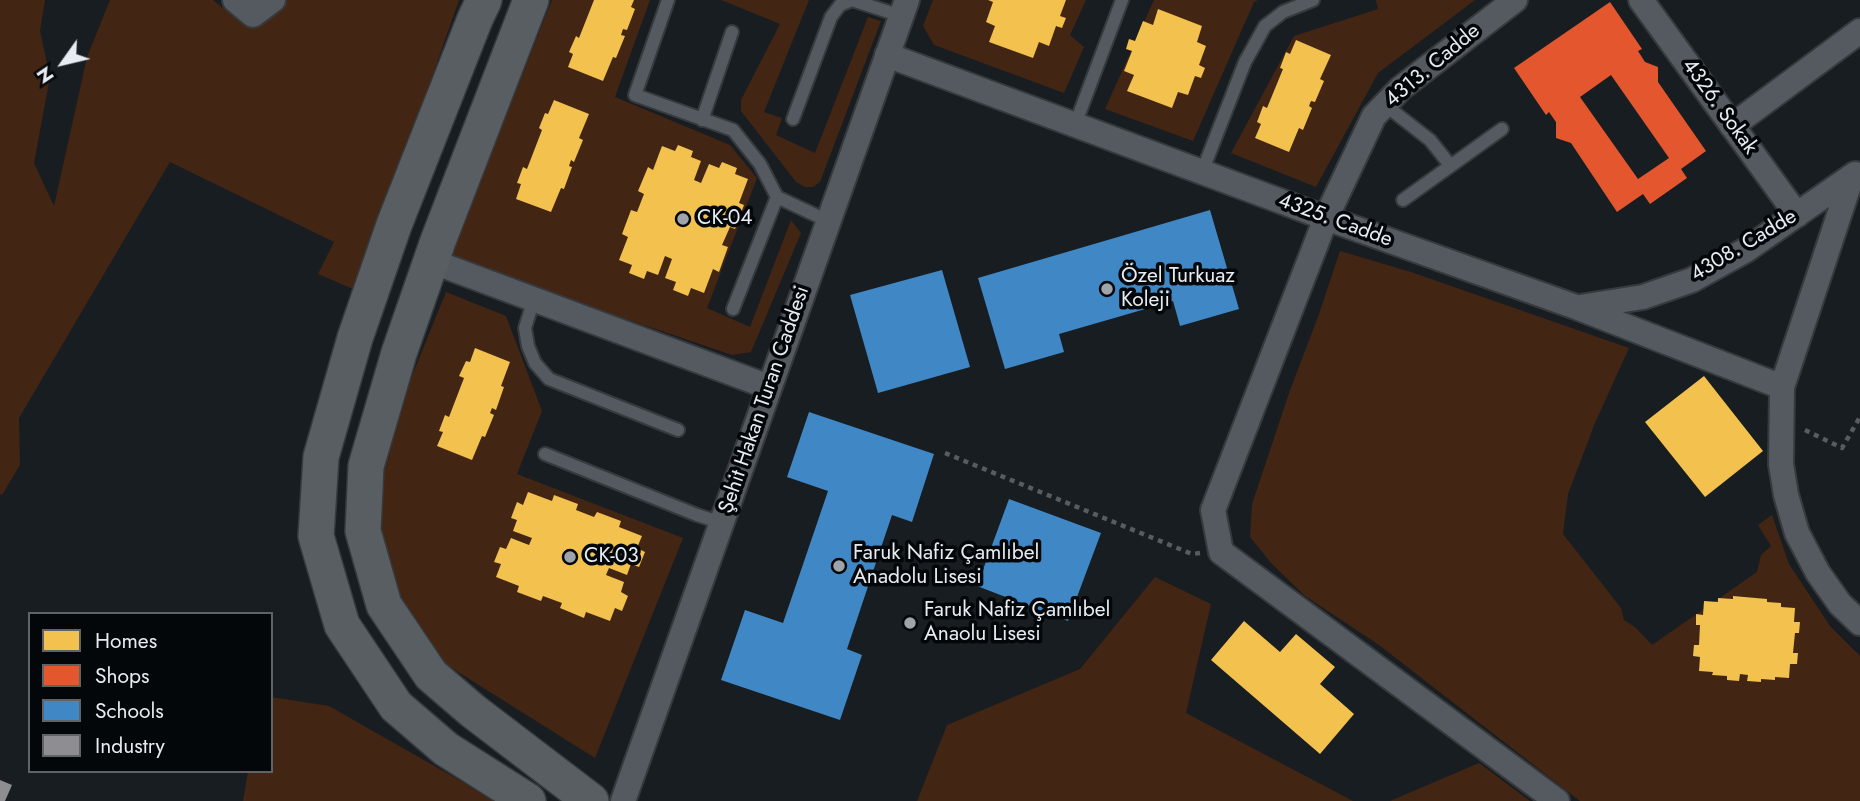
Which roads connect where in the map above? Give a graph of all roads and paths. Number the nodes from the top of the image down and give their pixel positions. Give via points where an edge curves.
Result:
1 (234, 0) edge
2 (273, 0) edge
3 (484, 0) edge
4 (531, 0) edge
5 (668, 0) edge
6 (1122, 0) edge
7 (1312, 0) edge
8 (1515, 0) edge
9 (1642, 0) edge
10 (904, 8) edge
11 (1860, 31) edge
12 (732, 32) dead end
13 (887, 55) junction
14 (1385, 105) junction
15 (793, 119) dead end
16 (702, 120) junction
17 (1075, 125) junction
18 (1732, 125) junction
19 (1502, 129) dead end
20 (1450, 165) junction
21 (1202, 172) junction
22 (1856, 172) edge
23 (777, 197) junction
24 (1403, 200) dead end
25 (1797, 215) junction
26 (1326, 218) junction
27 (828, 221) junction
28 (431, 261) junction
29 (534, 299) junction
30 (1576, 307) junction
31 (733, 309) dead end
32 (769, 387) junction
33 (1783, 387) junction
34 (1860, 417) edge
35 (1782, 419) junction
36 (678, 430) dead end
37 (945, 453) dead end
38 (545, 454) dead end
39 (722, 523) junction
40 (1221, 552) junction
41 (1860, 623) edge
42 (528, 801) edge
43 (592, 801) edge
44 (623, 801) edge
45 (1557, 801) edge

1 - 2 street via 253,15
3 - 42 street via 394,225 355,338 321,457 316,536 342,625 396,706 446,749
4 - 28 street
5 - 16 lane via 635,95
6 - 17 lane
7 - 21 lane via 1283,12 1265,26 1245,62
8 - 14 street, 4313. Cadde
9 - 18 street, 4326. Sokak
10 - 13 street, Şehit Hakan Turan Caddesi
10 - 15 lane via 852,0 840,5 831,17
11 - 18 street
12 - 16 lane
13 - 17 street, 4325. Cadde
13 - 27 street, Şehit Hakan Turan Caddesi
14 - 20 lane via 1430,140
14 - 26 street, 4313. Cadde via 1374,116
16 - 23 lane via 733,130 760,164
17 - 21 street, 4325. Cadde
18 - 25 street, 4326. Sokak
19 - 20 lane
20 - 24 lane
21 - 26 street, 4325. Cadde
22 - 25 street, 4308. Cadde
22 - 33 street
23 - 27 lane
23 - 31 lane
25 - 30 street, 4308. Cadde via 1692,280 1643,298
26 - 30 street, 4325. Cadde
26 - 40 street, 4313. Cadde via 1213,510
27 - 32 street, Şehit Hakan Turan Caddesi
28 - 29 street
28 - 43 street via 366,466 363,531 384,605 431,675
29 - 32 street
29 - 36 lane via 525,328 528,346 549,379
30 - 33 street, 4325. Cadde
32 - 39 street, Şehit Hakan Turan Caddesi
33 - 35 street
34 - 35 path via 1842,448
35 - 41 street via 1781,464 1797,533 1818,573
37 - 40 path via 1192,554
38 - 39 lane
39 - 44 street, Şehit Hakan Turan Caddesi
40 - 45 street

